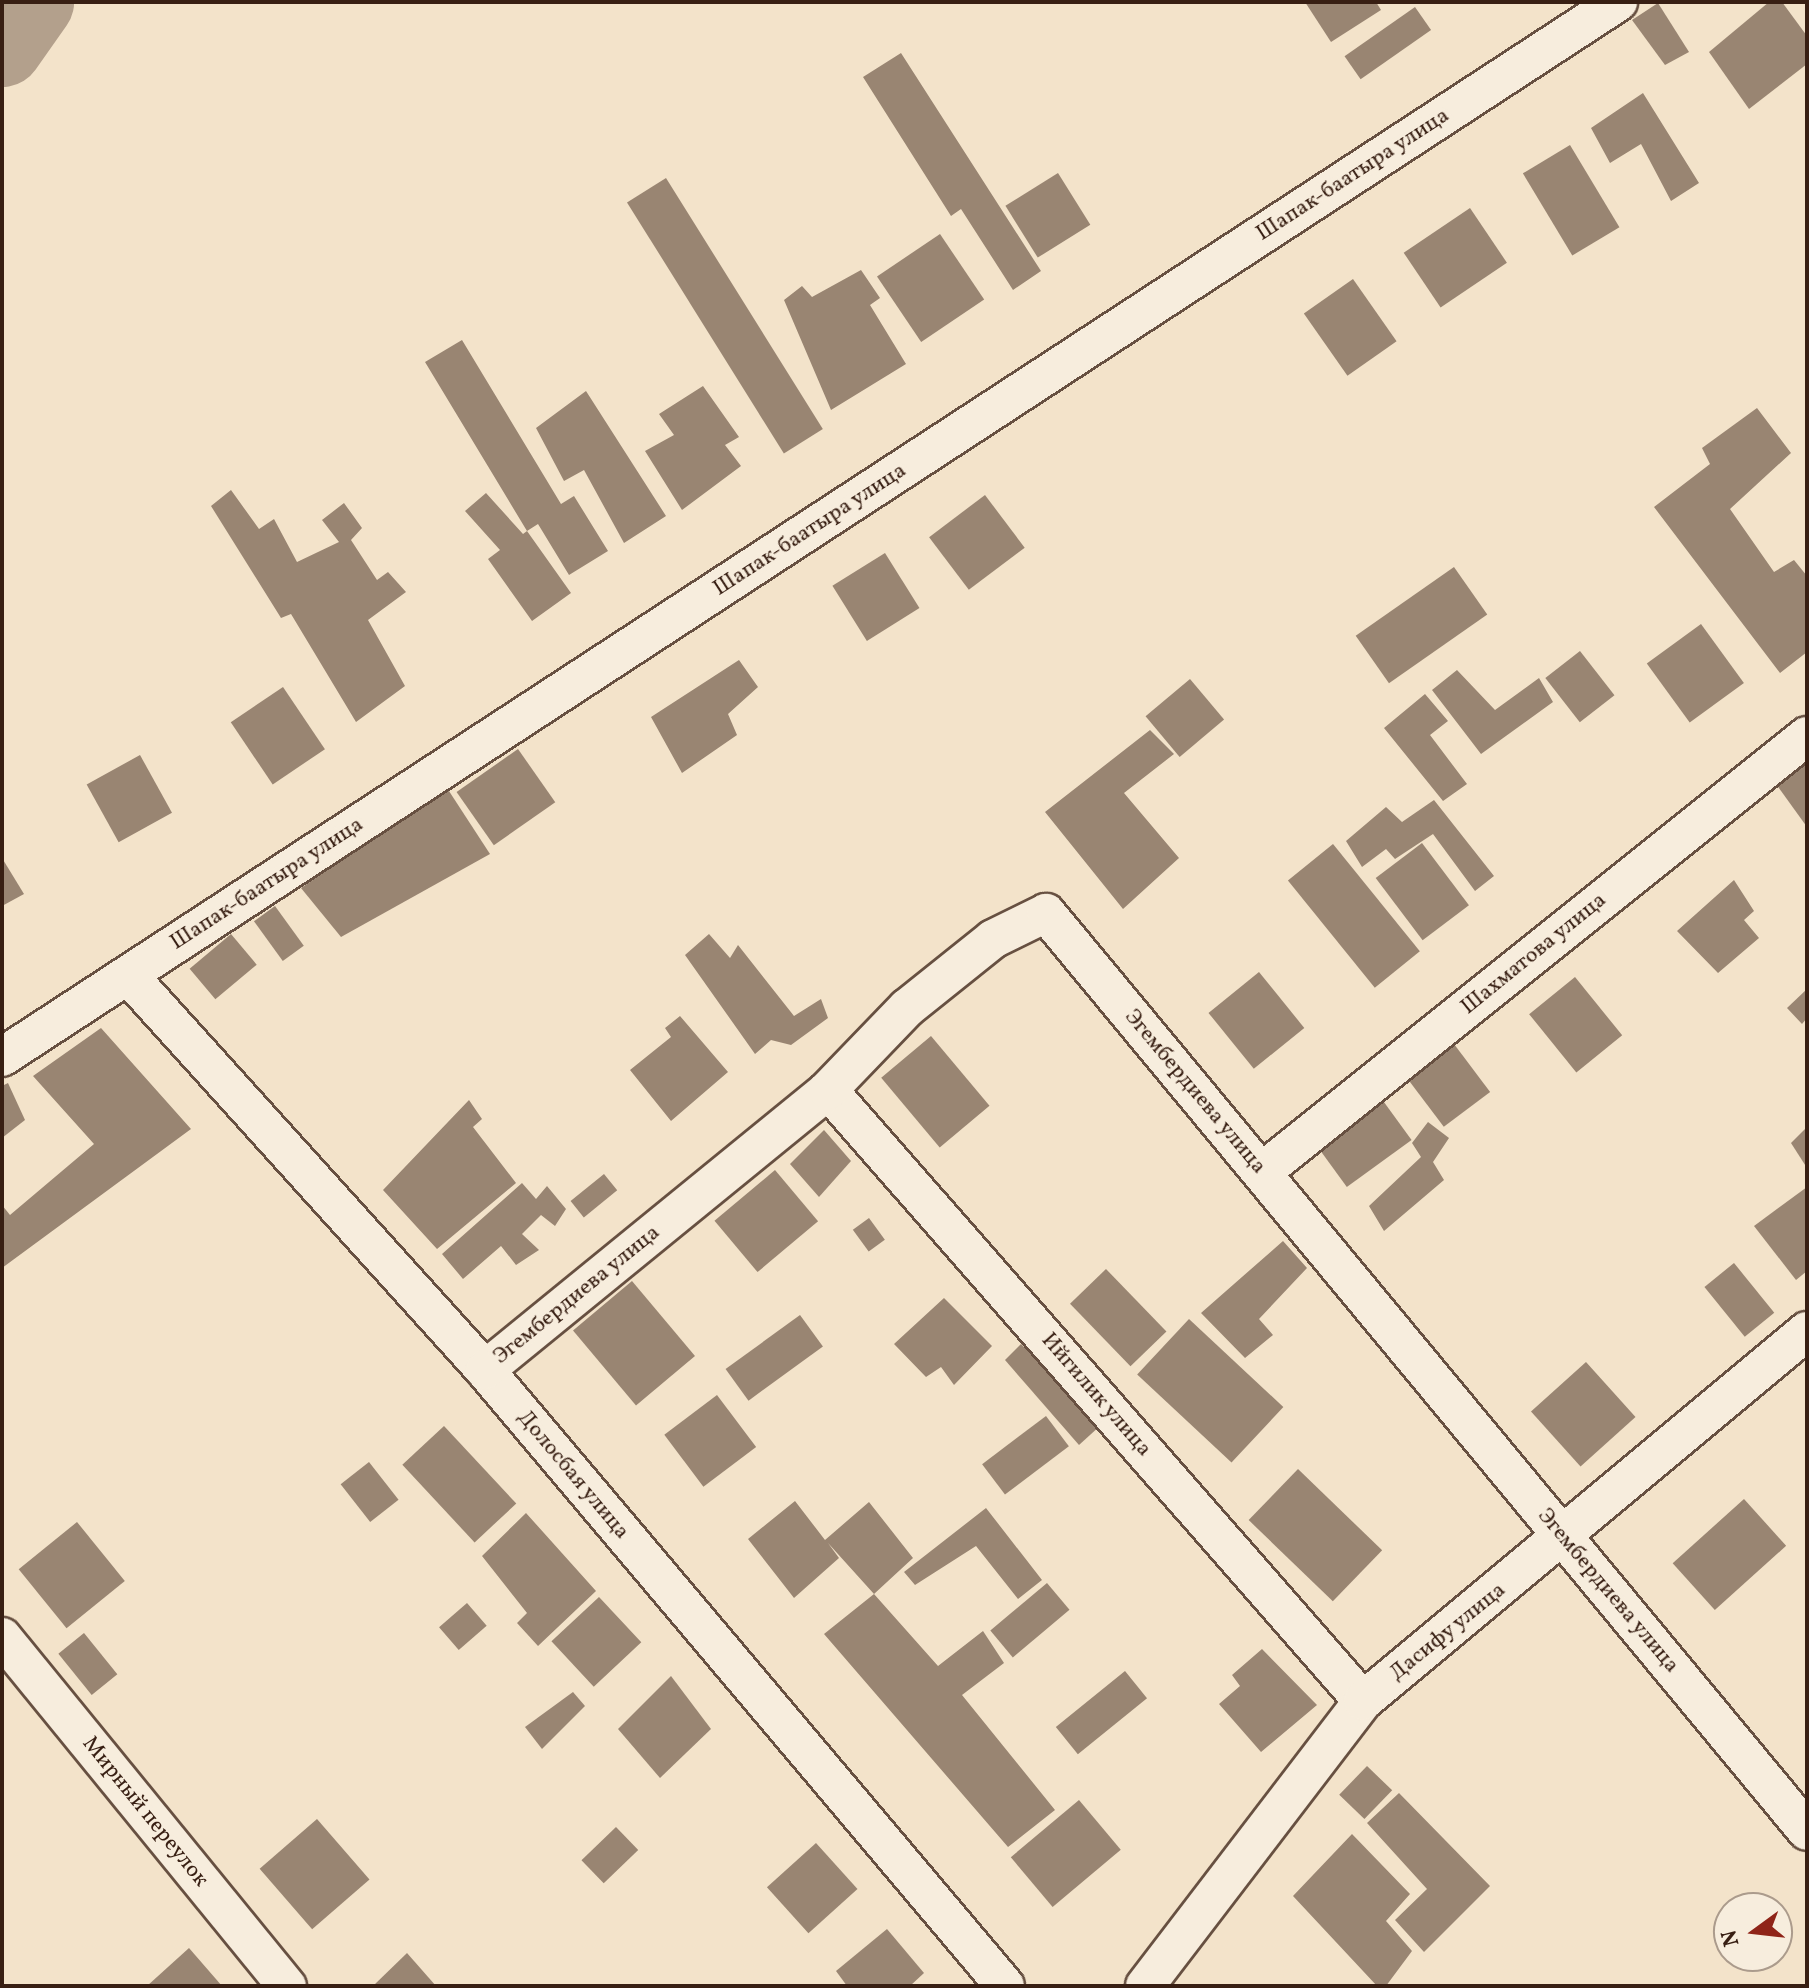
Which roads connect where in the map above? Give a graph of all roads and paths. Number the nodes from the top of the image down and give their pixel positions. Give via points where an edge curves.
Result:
1 (1618, 2) edge
2 (1807, 736) edge
3 (128, 975) junction
4 (2, 1057) edge
5 (828, 1090) junction
6 (1262, 1172) junction
7 (1807, 1331) edge
8 (485, 1370) junction
9 (1564, 1537) junction
10 (2, 1637) edge
11 (1363, 1701) junction
12 (1807, 1831) edge
13 (287, 1986) edge
14 (1005, 1986) edge
15 (1145, 1986) edge

1 - 3 street, Шапак-баатыра улица
2 - 6 street, Шахматова улица
3 - 4 street, Шапак-баатыра улица
3 - 8 street, Долосбая улица
5 - 6 street, Эгембердиева улица via 919,998 993,939 1046,913
5 - 8 street, Эгембердиева улица
5 - 11 street, Ийгилик улица
6 - 9 street, Эгембердиева улица
7 - 9 street, Дасифу улица
8 - 14 street, Долосбая улица
9 - 11 street, Дасифу улица
9 - 12 street, Эгембердиева улица
10 - 13 street, Мирный переулок
11 - 15 street, Дасифу улица

